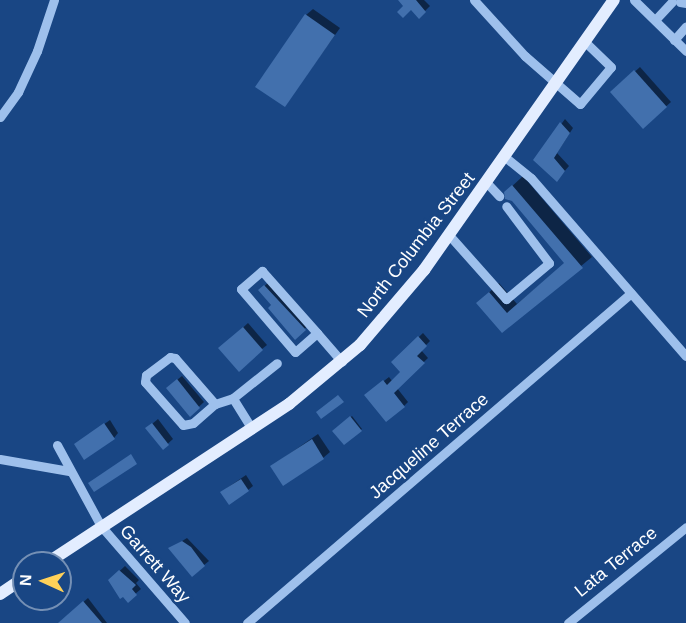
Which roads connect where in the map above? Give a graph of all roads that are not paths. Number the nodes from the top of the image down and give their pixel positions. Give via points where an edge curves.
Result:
1 (54, 0) edge
2 (474, 0) edge
3 (614, 0) edge
4 (634, 0) edge
5 (680, 2) edge
6 (655, 20) junction
7 (686, 26) edge
8 (674, 40) junction
9 (584, 41) junction
10 (686, 51) edge
11 (556, 83) junction
12 (0, 117) edge
13 (505, 157) junction
14 (487, 183) junction
15 (499, 196) dead end
16 (506, 206) dead end
17 (449, 235) junction
18 (631, 293) junction
19 (317, 333) junction
20 (686, 356) edge
21 (342, 362) junction
22 (277, 363) dead end
23 (233, 398) junction
24 (215, 404) junction
25 (252, 429) junction
26 (57, 445) dead end
27 (0, 459) edge
28 (69, 471) junction
29 (101, 526) junction
30 (686, 527) edge
31 (65, 551) edge
32 (185, 623) edge
33 (247, 623) edge
34 (568, 623) edge

1 - 12 street via 37,51 18,92
2 - 11 street via 525,56
3 - 9 main road, North Columbia Street
4 - 6 street
5 - 6 street
6 - 8 street
7 - 8 street
8 - 10 street
9 - 11 main road, North Columbia Street
9 - 11 street via 611,67 580,104
11 - 13 main road, North Columbia Street
13 - 14 main road, North Columbia Street
13 - 18 street via 531,178
14 - 15 street
14 - 17 main road, North Columbia Street
16 - 17 street via 549,263 506,299
17 - 21 main road, North Columbia Street via 378,327
18 - 20 street
18 - 33 street, Jacqueline Terrace
19 - 19 street via 262,271 241,289 296,352
19 - 21 street
21 - 25 main road, North Columbia Street
22 - 23 street
23 - 24 street
23 - 25 street
24 - 24 street via 175,358 170,357 146,375 145,382 183,425 193,423
25 - 29 main road, North Columbia Street
26 - 28 street, Garrett Way
27 - 28 street
28 - 29 street, Garrett Way
29 - 31 main road, North Columbia Street
29 - 32 street, Garrett Way
30 - 34 street, Lata Terrace

